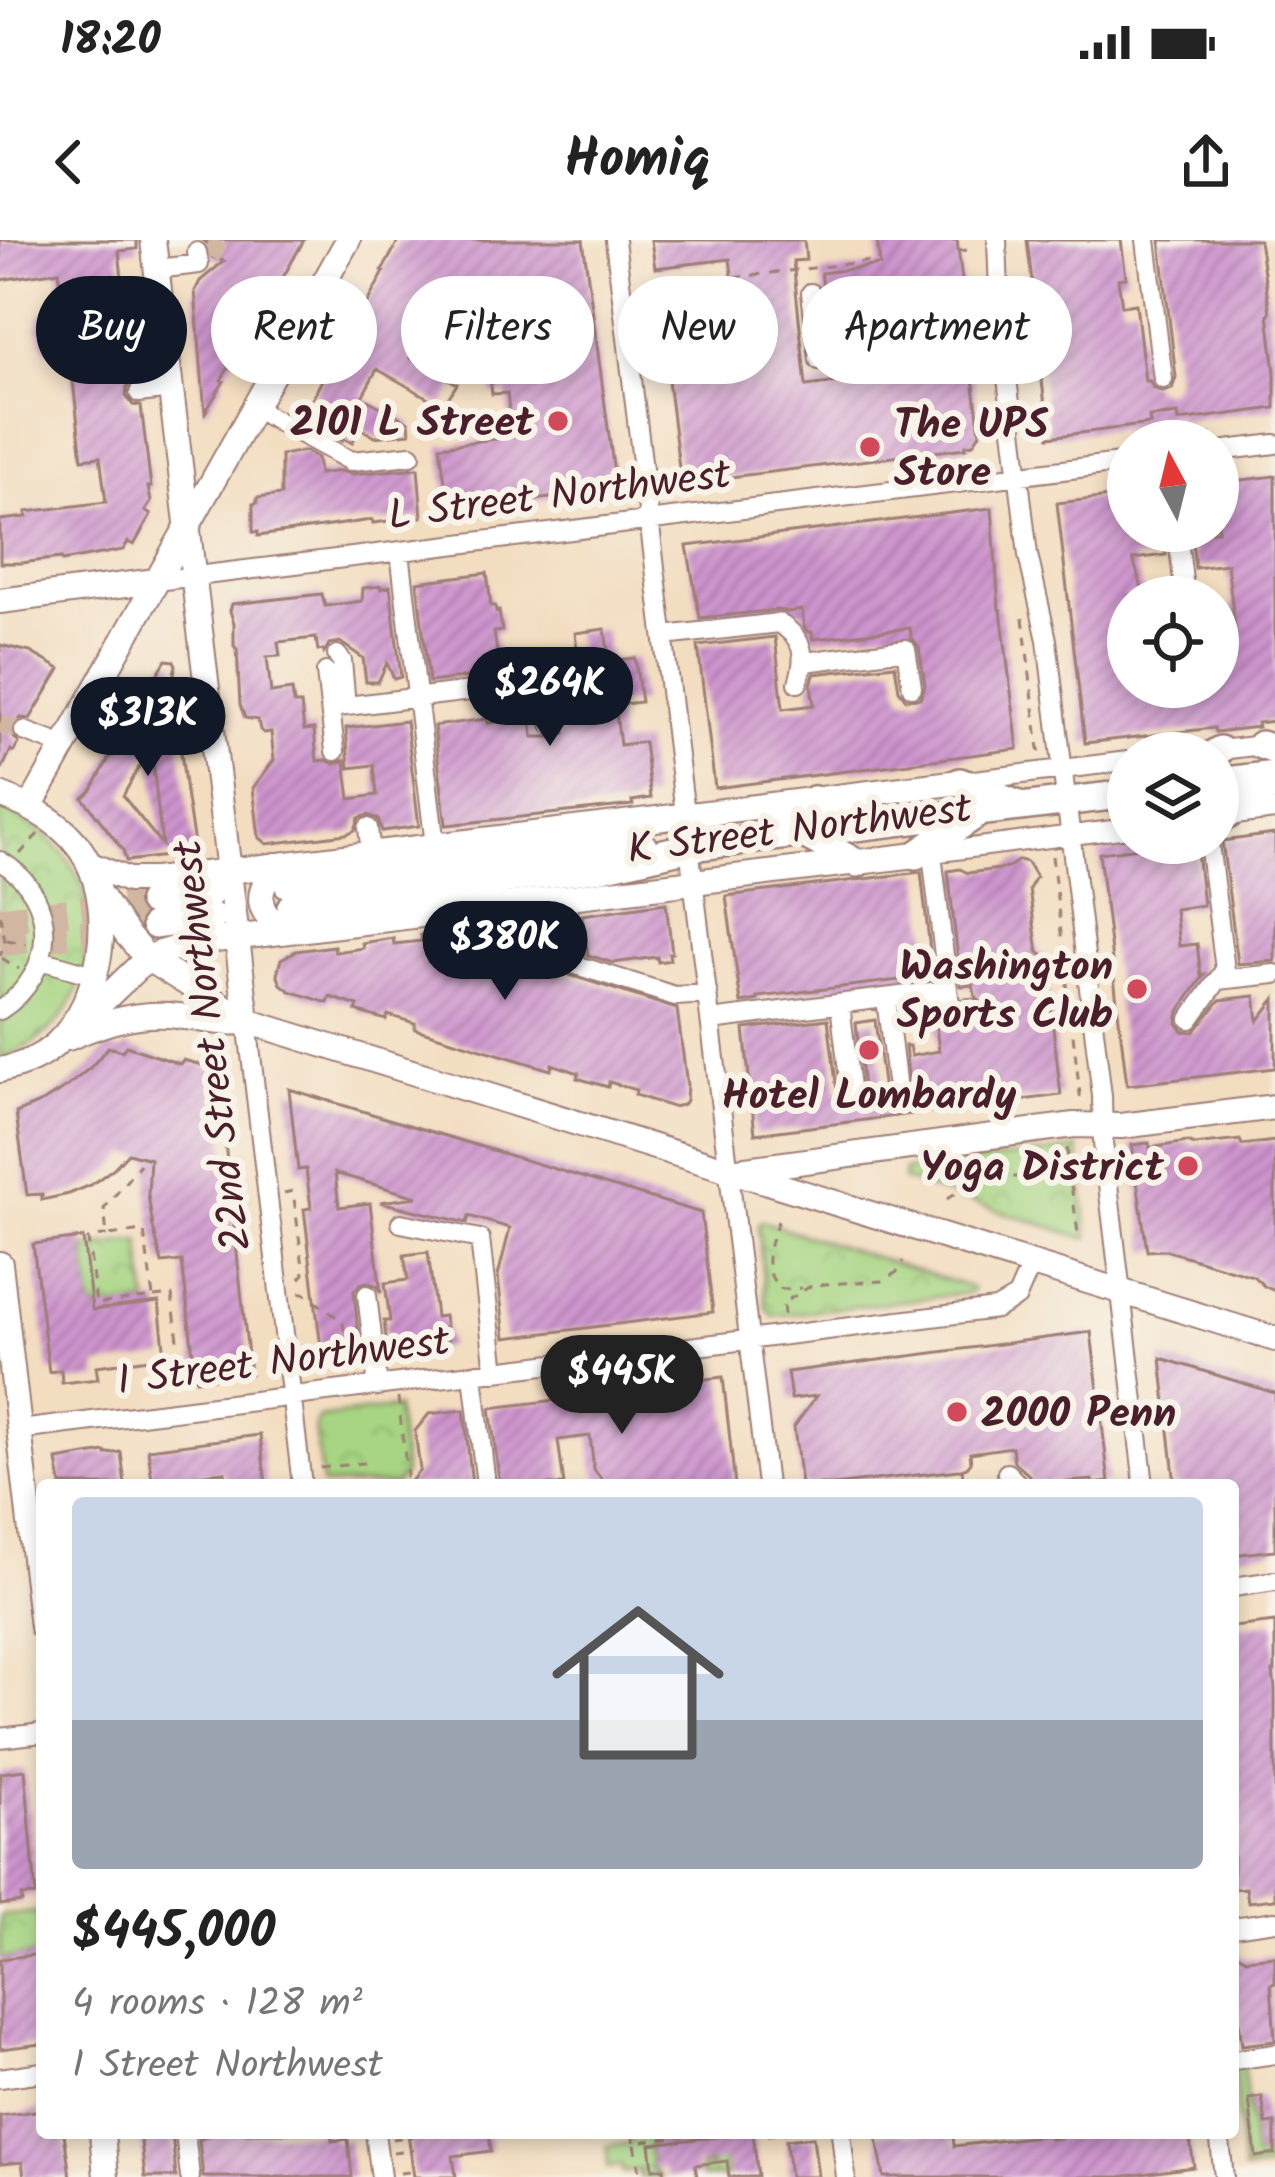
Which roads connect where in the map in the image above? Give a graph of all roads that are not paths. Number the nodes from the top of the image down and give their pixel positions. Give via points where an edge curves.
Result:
1 (153, 240) edge
2 (348, 240) edge
3 (615, 240) edge
4 (997, 240) edge
5 (1146, 240) edge
6 (202, 257) dead end
7 (157, 269) junction
8 (158, 276) edge
9 (999, 276) edge
10 (1163, 379) dead end
11 (171, 384) edge
12 (1007, 384) edge
13 (172, 389) junction
14 (139, 393) dead end
15 (254, 408) junction
16 (1275, 444) edge
17 (1239, 448) edge
18 (412, 454) dead end
19 (1107, 465) edge
20 (1018, 476) junction
21 (650, 522) junction
22 (188, 526) junction
23 (400, 552) junction
24 (194, 576) junction
25 (156, 581) junction
26 (0, 601) edge
27 (664, 636) junction
28 (805, 662) junction
29 (331, 664) dead end
30 (798, 682) dead end
31 (912, 687) dead end
32 (417, 697) junction
33 (338, 707) junction
34 (551, 724) dead end
35 (24, 731) tunnel mouth
36 (64, 746) junction
37 (1270, 746) edge
38 (1239, 749) edge
39 (335, 752) dead end
40 (1107, 764) edge
41 (1062, 769) junction
42 (1275, 779) edge
43 (1239, 781) edge
44 (960, 782) junction
45 (0, 795) edge
46 (1107, 796) edge
47 (814, 800) junction
48 (1066, 801) junction
49 (1239, 805) edge
50 (1023, 806) junction
51 (1275, 810) edge
52 (981, 811) junction
53 (41, 813) junction
54 (1239, 815) edge
55 (686, 816) junction
56 (865, 825) junction
57 (1107, 831) edge
58 (802, 833) junction
59 (1070, 836) junction
60 (766, 837) junction
61 (435, 846) junction
62 (690, 847) junction
63 (924, 855) junction
64 (0, 861) edge
65 (857, 863) junction
66 (89, 864) junction
67 (1212, 864) edge
68 (229, 870) junction
69 (694, 882) junction
70 (99, 894) junction
71 (566, 896) junction
72 (286, 897) junction
73 (211, 905) dead end
74 (153, 913) tunnel mouth
75 (237, 937) junction
76 (148, 959) junction
77 (41, 960) junction
78 (86, 973) dead end
79 (1275, 974) edge
80 (1218, 980) junction
81 (948, 990) junction
82 (708, 994) junction
83 (886, 998) junction
84 (840, 1004) junction
85 (970, 1008) dead end
86 (0, 1010) edge
87 (1190, 1019) dead end
88 (75, 1020) junction
89 (711, 1020) junction
90 (247, 1021) junction
91 (56, 1044) junction
92 (6, 1072) edge
93 (896, 1082) dead end
94 (850, 1088) dead end
95 (1275, 1107) edge
96 (1103, 1125) junction
97 (730, 1171) junction
98 (400, 1223) dead end
99 (0, 1264) edge
100 (1031, 1265) junction
101 (1121, 1292) junction
102 (367, 1295) dead end
103 (2, 1305) edge
104 (1275, 1339) edge
105 (750, 1341) junction
106 (496, 1372) junction
107 (468, 1375) junction
108 (387, 1386) junction
109 (291, 1398) junction
110 (20, 1430) junction
111 (474, 1464) dead end
112 (301, 1478) edge
113 (485, 1479) edge
114 (766, 1479) edge
115 (1143, 1479) edge
116 (36, 1573) edge
117 (1275, 1581) edge
118 (1239, 1585) edge
119 (36, 1733) edge
120 (0, 1738) edge
121 (1275, 1922) edge
122 (1239, 1926) edge
123 (1275, 2054) edge
124 (1239, 2059) edge
125 (36, 2073) edge
126 (0, 2078) edge
127 (102, 2139) edge
128 (186, 2139) edge
129 (377, 2139) edge
130 (842, 2139) edge
131 (1220, 2139) edge
132 (390, 2175) edge
133 (106, 2177) edge
134 (190, 2177) edge
135 (846, 2177) edge
136 (1224, 2177) edge

1 - 7 main road, 22nd Street Northwest
2 - 15 main road
3 - 21 street
4 - 9 street
5 - 10 street
6 - 7 street
7 - 8 main road, 22nd Street Northwest
11 - 13 main road, 22nd Street Northwest
12 - 20 street
13 - 14 street
13 - 22 main road, 22nd Street Northwest
15 - 18 street via 351,461
15 - 22 main road
16 - 17 street
19 - 20 street, L Street Northwest
20 - 21 street, L Street Northwest
20 - 41 street
21 - 23 street, L Street Northwest
21 - 27 street
22 - 24 main road, 22nd Street Northwest
22 - 25 main road
23 - 24 street, L Street Northwest
23 - 32 street
24 - 25 street, L Street Northwest
24 - 68 main road, 22nd Street Northwest
25 - 26 main road, L Street Northwest
25 - 36 main road
27 - 28 street via 775,622 797,638
27 - 55 street
28 - 30 street
28 - 31 street via 906,649
29 - 33 street
32 - 33 street
32 - 34 street via 546,682
32 - 61 street
33 - 39 street
35 - 36 street
36 - 53 main road
37 - 38 street
40 - 41 street, K Street Northwest
41 - 44 street, K Street Northwest
41 - 48 street
42 - 43 highway
42 - 49 highway
44 - 47 main road, K Street Northwest
44 - 50 highway
45 - 53 main road
46 - 48 highway, K Street Northwest
47 - 55 main road, K Street Northwest
47 - 56 highway
47 - 60 highway
48 - 50 highway, K Street Northwest
48 - 59 street
50 - 52 highway, K Street Northwest
51 - 54 street
52 - 56 highway, K Street Northwest
52 - 63 highway
53 - 66 main road
55 - 61 main road, K Street Northwest
55 - 62 street
56 - 58 highway, K Street Northwest
57 - 59 street, K Street Northwest
58 - 60 highway, K Street Northwest
58 - 65 highway
59 - 63 street, K Street Northwest
59 - 96 street
60 - 62 highway, K Street Northwest
61 - 72 main road, K Street Northwest via 369,841
62 - 69 street
62 - 72 highway, K Street Northwest via 602,867
63 - 65 main road, K Street Northwest
63 - 81 street
64 - 77 street via 38,902
65 - 69 main road, K Street Northwest
66 - 68 main road, K Street Northwest via 143,881
66 - 70 main road
67 - 80 street via 1226,970
68 - 72 main road, K Street Northwest
68 - 75 main road, 22nd Street Northwest
69 - 71 main road, K Street Northwest
69 - 82 street
70 - 76 main road
70 - 88 main road via 98,956
71 - 72 main road, K Street Northwest
71 - 82 street via 576,965 675,996
72 - 75 main road, K Street Northwest
73 - 74 highway
75 - 76 main road, K Street Northwest
75 - 90 main road, 22nd Street Northwest
76 - 88 main road, K Street Northwest
76 - 90 main road
77 - 78 street
77 - 86 street via 25,990
79 - 80 street
80 - 87 street
81 - 83 street
81 - 85 street via 951,1010
82 - 89 street
83 - 84 street
83 - 93 street
84 - 89 street
84 - 94 street
88 - 91 main road
89 - 97 street
90 - 91 main road via 136,1016
90 - 97 main road
90 - 109 street, 22nd Street Northwest
91 - 92 main road
95 - 96 main road
96 - 97 main road
96 - 101 street
97 - 100 main road
97 - 105 street
98 - 106 street via 480,1239
99 - 103 main road
100 - 101 main road
100 - 105 street, I Street Northwest via 1018,1297 996,1309
101 - 104 main road
101 - 115 street
102 - 108 street
103 - 110 main road
105 - 106 street, I Street Northwest
105 - 114 street
106 - 107 street, I Street Northwest
107 - 108 street, I Street Northwest
107 - 111 street
107 - 113 street
108 - 109 street, I Street Northwest
109 - 110 street, I Street Northwest
109 - 112 street, 22nd Street Northwest
110 - 116 main road
117 - 118 street
119 - 120 street
121 - 122 street
123 - 124 street
125 - 126 street
127 - 133 main road
128 - 134 street
129 - 132 street
130 - 135 street
131 - 136 street

